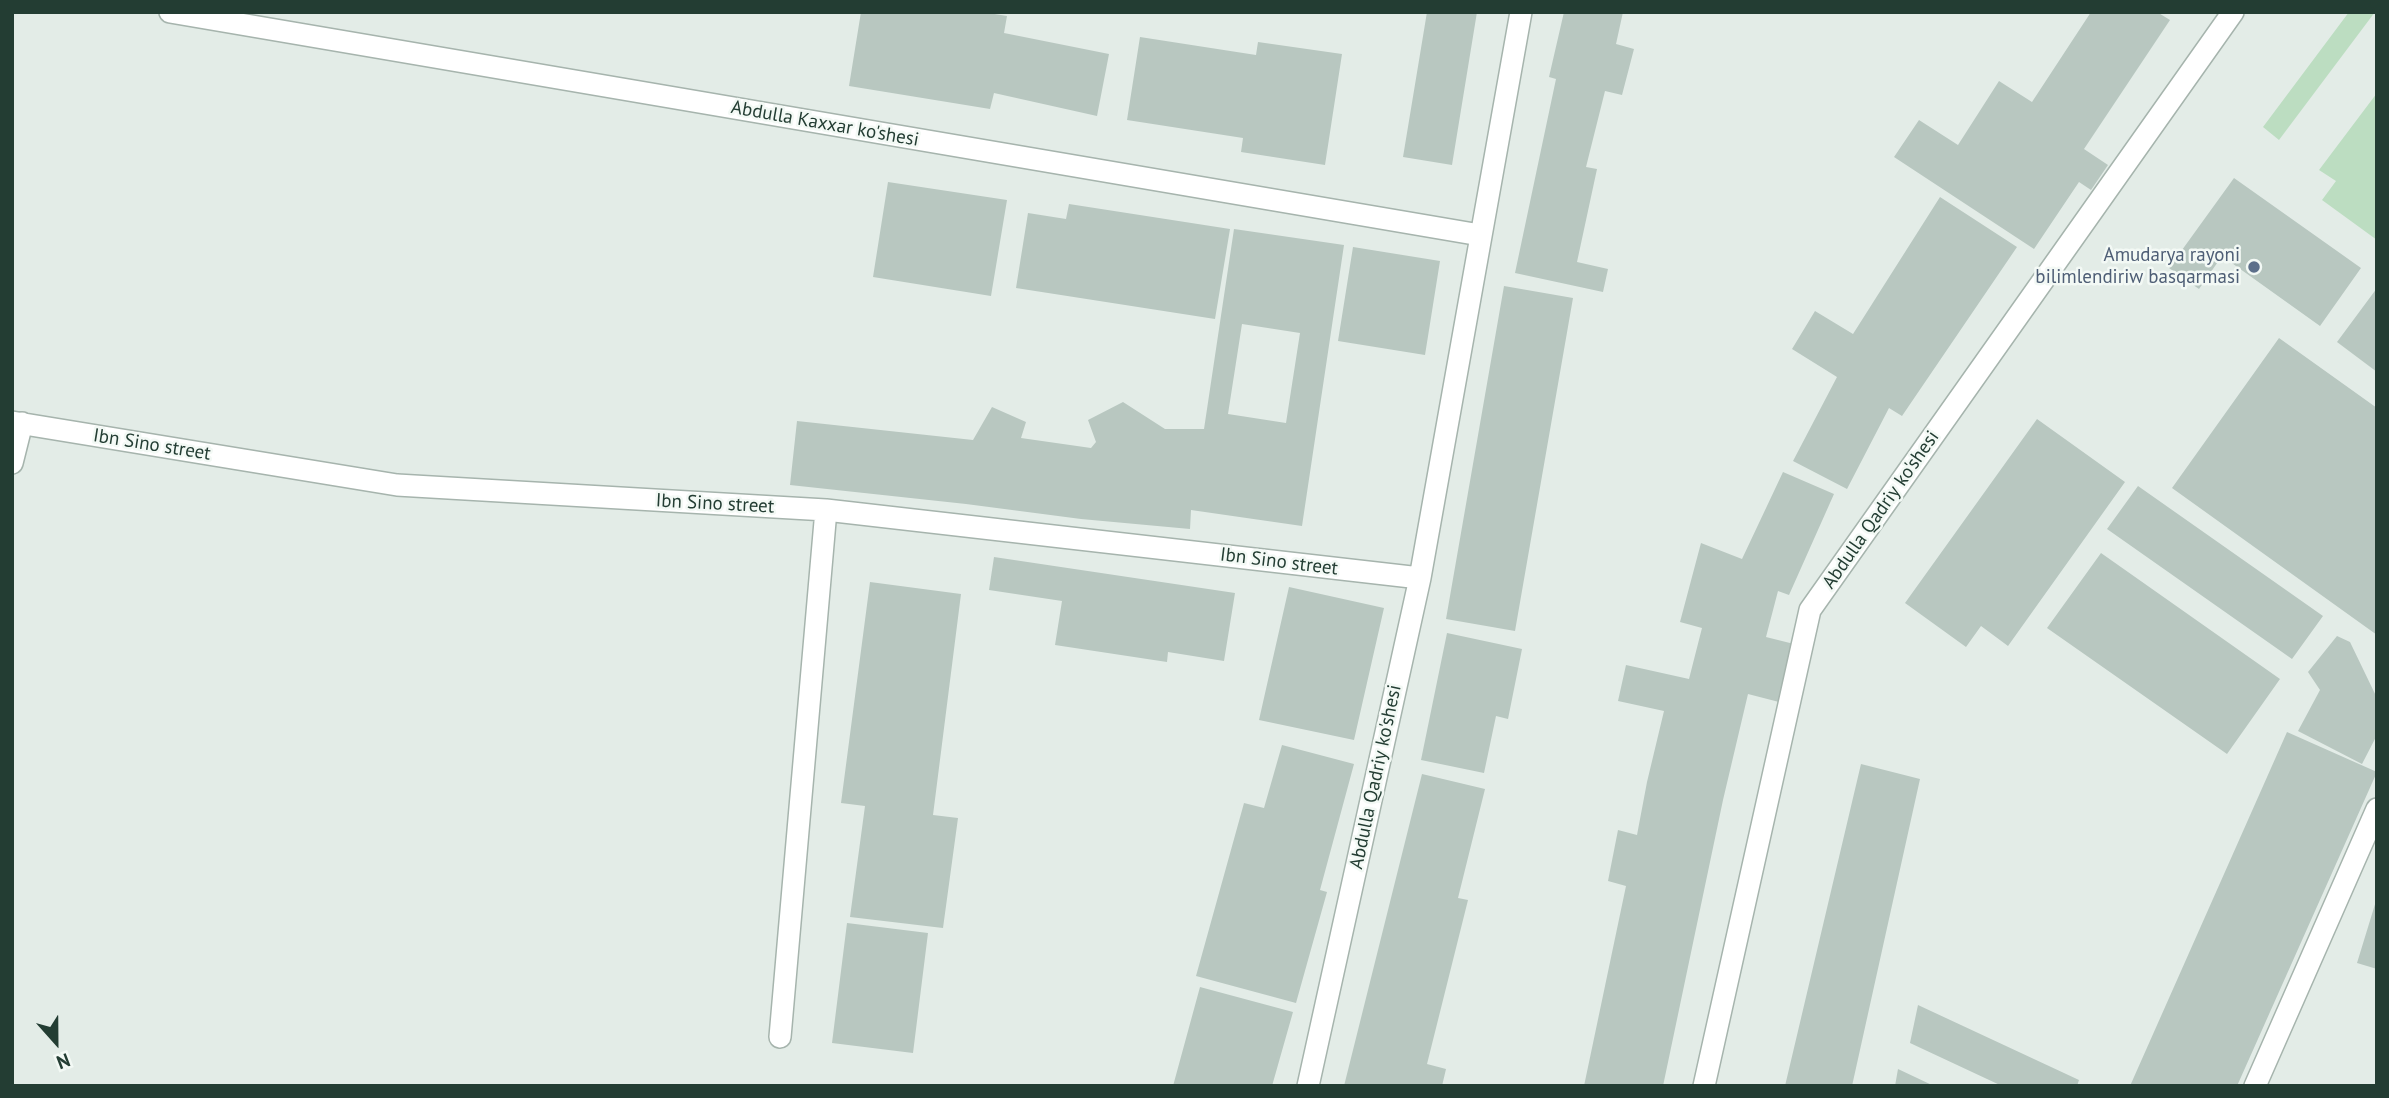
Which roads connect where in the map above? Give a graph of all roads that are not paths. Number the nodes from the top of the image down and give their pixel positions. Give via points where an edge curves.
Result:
1 (170, 12) edge
2 (1521, 12) edge
3 (2233, 12) edge
4 (1480, 235) junction
5 (17, 423) edge
6 (12, 463) edge
7 (826, 510) junction
8 (1420, 578) junction
9 (2377, 809) edge
10 (780, 1037) dead end
11 (1308, 1086) edge
12 (1704, 1086) edge
13 (2255, 1086) edge

1 - 4 street, Abdulla Kaxxar ko'shesi
2 - 4 street, Abdulla Qadriy ko'shesi
3 - 12 street, Abdulla Qadriy ko'shesi via 1810,610
4 - 8 street, Abdulla Qadriy ko'shesi
5 - 6 street
5 - 7 street, Ibn Sino street via 397,485
7 - 8 street, Ibn Sino street
7 - 10 street
8 - 11 street, Abdulla Qadriy ko'shesi
9 - 13 street

